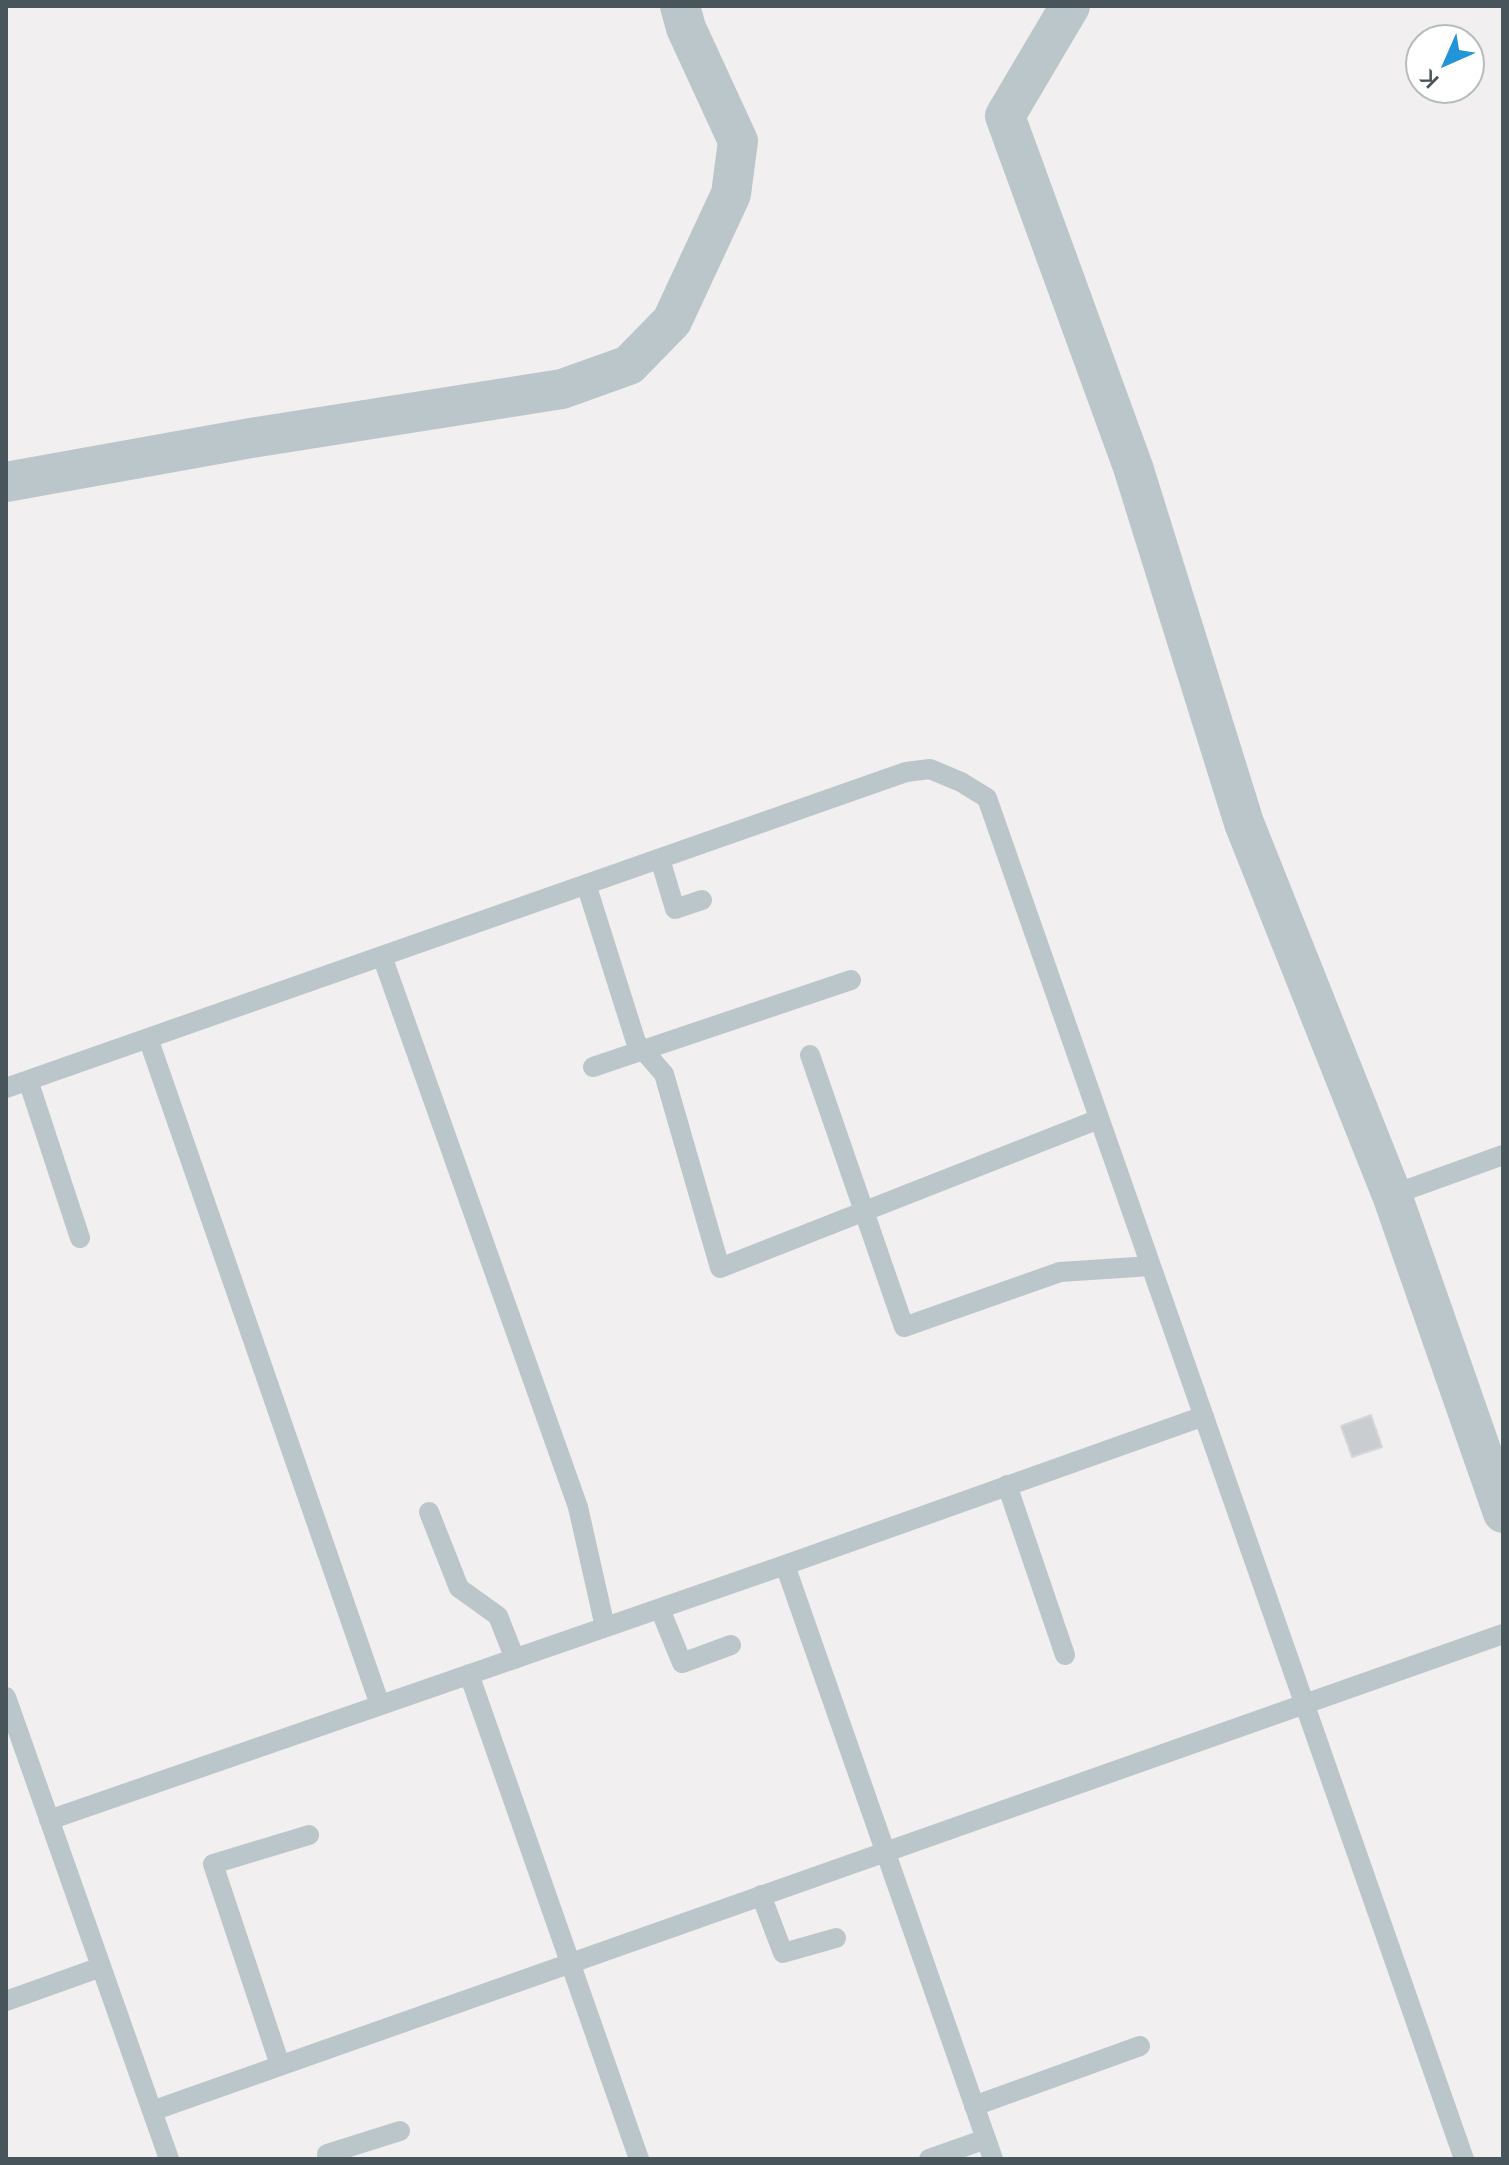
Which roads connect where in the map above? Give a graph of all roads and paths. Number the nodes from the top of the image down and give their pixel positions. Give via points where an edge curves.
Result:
1 (680, 6) edge
2 (1070, 6) edge
3 (6, 482) edge
4 (660, 859) junction
5 (586, 884) junction
6 (702, 900) dead end
7 (382, 956) junction
8 (851, 980) dead end
9 (148, 1038) junction
10 (643, 1050) junction
11 (810, 1055) dead end
12 (593, 1067) dead end
13 (28, 1080) junction
14 (6, 1088) edge
15 (1099, 1119) junction
16 (1503, 1155) edge
17 (1392, 1195) junction
18 (864, 1211) junction
19 (80, 1238) dead end
20 (1151, 1266) junction
21 (1204, 1416) junction
22 (1007, 1485) junction
23 (429, 1512) dead end
24 (1503, 1513) edge
25 (785, 1565) junction
26 (660, 1609) junction
27 (605, 1627) junction
28 (1503, 1634) edge
29 (731, 1645) dead end
30 (1065, 1655) dead end
31 (515, 1659) junction
32 (469, 1674) junction
33 (6, 1697) edge
34 (1305, 1704) junction
35 (380, 1705) junction
36 (14, 1743) edge
37 (49, 1820) junction
38 (309, 1835) dead end
39 (884, 1852) junction
40 (761, 1895) junction
41 (836, 1938) dead end
42 (570, 1963) junction
43 (101, 1967) junction
44 (6, 2001) edge
45 (1140, 2046) dead end
46 (280, 2065) junction
47 (974, 2106) junction
48 (152, 2111) junction
49 (400, 2131) dead end
50 (990, 2149) edge
51 (169, 2159) edge
52 (328, 2159) edge
53 (639, 2159) edge
54 (929, 2159) edge
55 (1464, 2159) edge

1 - 3 street via 738,141 731,194 672,321 629,365 562,389
2 - 17 street via 1005,116 1133,467 1244,823
4 - 5 lane
4 - 6 lane via 675,909
4 - 15 lane via 906,772 930,769 974,790 987,798
5 - 7 lane
5 - 10 lane via 636,1042
7 - 9 lane
7 - 27 lane via 578,1507
8 - 10 lane
9 - 13 lane
9 - 35 lane
10 - 12 lane
10 - 18 lane via 664,1074 720,1268
11 - 18 lane
13 - 14 lane
13 - 19 lane
15 - 18 lane
15 - 20 lane
16 - 17 lane
17 - 24 street
18 - 20 lane via 904,1327 1060,1272
20 - 21 lane
21 - 22 lane
21 - 34 lane
22 - 25 lane
22 - 30 lane
23 - 31 lane via 459,1588 498,1616
25 - 26 lane
25 - 39 lane
26 - 27 lane
26 - 29 lane via 682,1663
27 - 31 lane
28 - 34 lane
31 - 32 lane
32 - 35 lane
32 - 42 lane
33 - 36 lane
34 - 39 lane
34 - 55 lane
35 - 37 lane
36 - 37 lane
37 - 43 lane
38 - 46 lane via 213,1864
39 - 40 lane
39 - 47 lane
40 - 41 lane via 783,1953
40 - 42 lane
42 - 46 lane
42 - 53 lane
43 - 44 lane
43 - 48 lane
45 - 47 lane
46 - 48 lane
47 - 50 lane
48 - 51 lane
49 - 52 lane via 327,2154
50 - 54 lane

